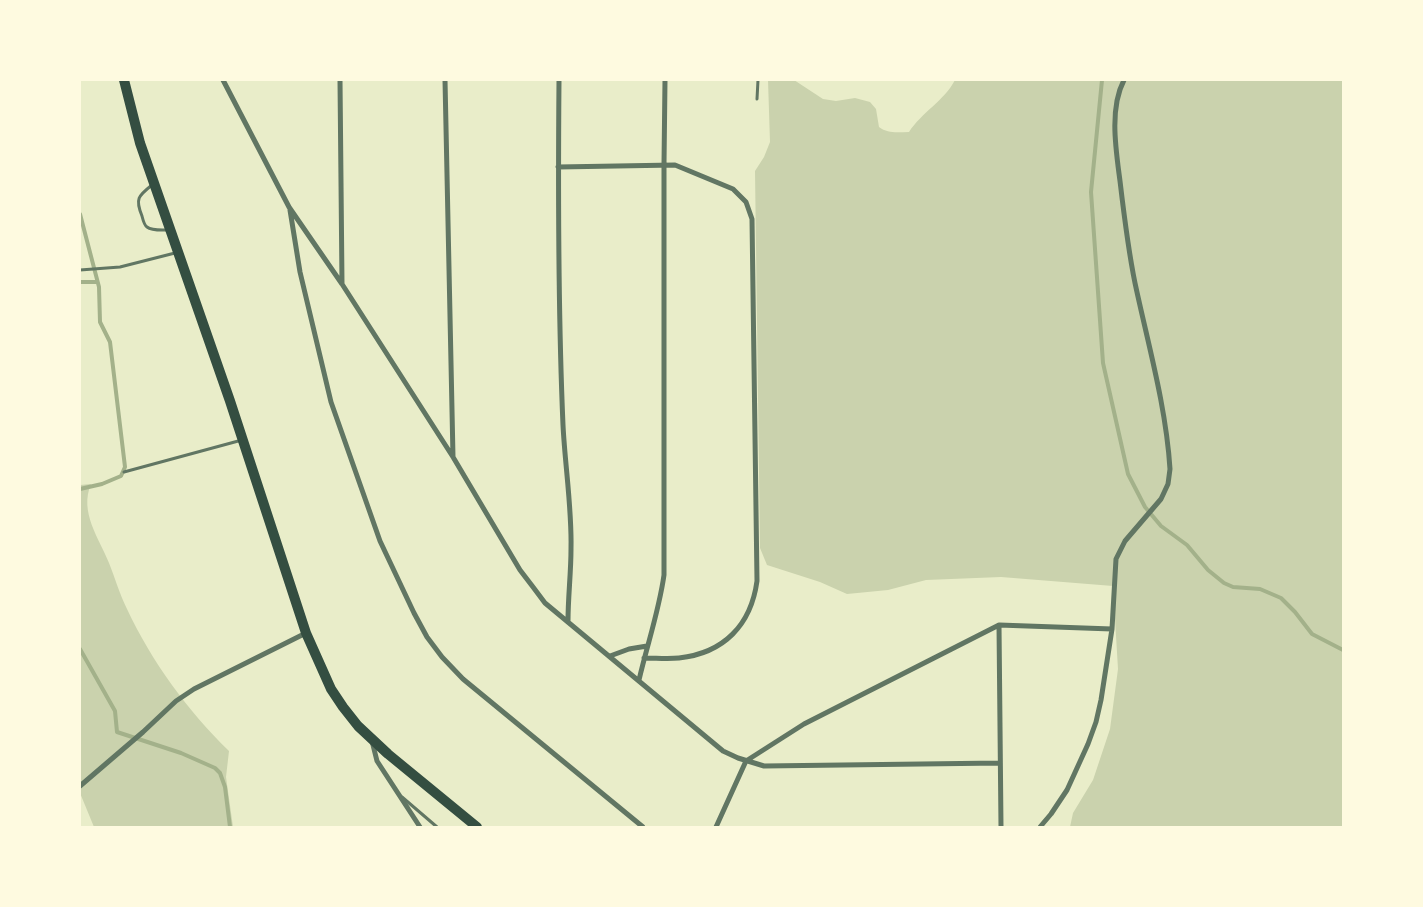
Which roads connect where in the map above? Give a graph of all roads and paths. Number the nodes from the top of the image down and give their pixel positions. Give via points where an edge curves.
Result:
1 (124, 80) edge
2 (223, 80) edge
3 (340, 80) edge
4 (445, 80) edge
5 (559, 80) edge
6 (665, 80) edge
7 (758, 80) edge
8 (1124, 80) edge
9 (757, 99) dead end
10 (664, 164) junction
11 (558, 167) junction
12 (154, 183) junction
13 (289, 207) junction
14 (170, 230) junction
15 (178, 252) junction
16 (80, 270) edge
17 (342, 284) junction
18 (242, 440) junction
19 (453, 457) junction
20 (124, 472) dead end
21 (568, 621) junction
22 (999, 625) junction
23 (1112, 629) junction
24 (306, 633) junction
25 (647, 646) junction
26 (610, 656) junction
27 (644, 658) junction
28 (639, 680) junction
29 (371, 738) junction
30 (746, 761) junction
31 (1000, 762) junction
32 (80, 786) edge
33 (400, 795) junction
34 (420, 827) edge
35 (437, 827) edge
36 (477, 827) edge
37 (643, 827) edge
38 (716, 827) edge
39 (1001, 827) edge
40 (1040, 827) edge

1 - 12 main road
2 - 13 street
3 - 17 street
4 - 19 street
5 - 11 street
6 - 10 street
7 - 9 lane
8 - 23 street via 1117,98 1117,156 1135,282 1156,376 1170,469 1168,484 1161,498 1125,541 1116,559
10 - 11 street
10 - 25 street via 664,575 659,609
10 - 27 street via 688,169 733,190 746,202 752,218 757,581 756,594 745,619 717,646 692,656
11 - 21 street via 563,425 571,528
12 - 14 main road
12 - 14 lane via 138,199 144,223 152,229
13 - 17 street
13 - 37 street via 300,272 331,402 380,541 427,637 464,679
14 - 15 main road
15 - 16 lane via 120,267
15 - 18 main road
17 - 19 street
18 - 20 lane
18 - 24 main road
19 - 21 street via 520,570 546,602
21 - 26 street
22 - 23 street
22 - 30 street via 804,724
22 - 31 street
23 - 40 street via 1101,700 1091,737 1067,790
24 - 29 main road via 331,689 348,714
24 - 32 street via 194,689 170,706
25 - 26 street
25 - 27 street
26 - 28 street
27 - 28 street
28 - 30 street via 723,751
29 - 33 street via 377,762
29 - 36 main road
30 - 31 street via 764,766
30 - 38 street
31 - 39 street
33 - 34 street
33 - 35 lane

